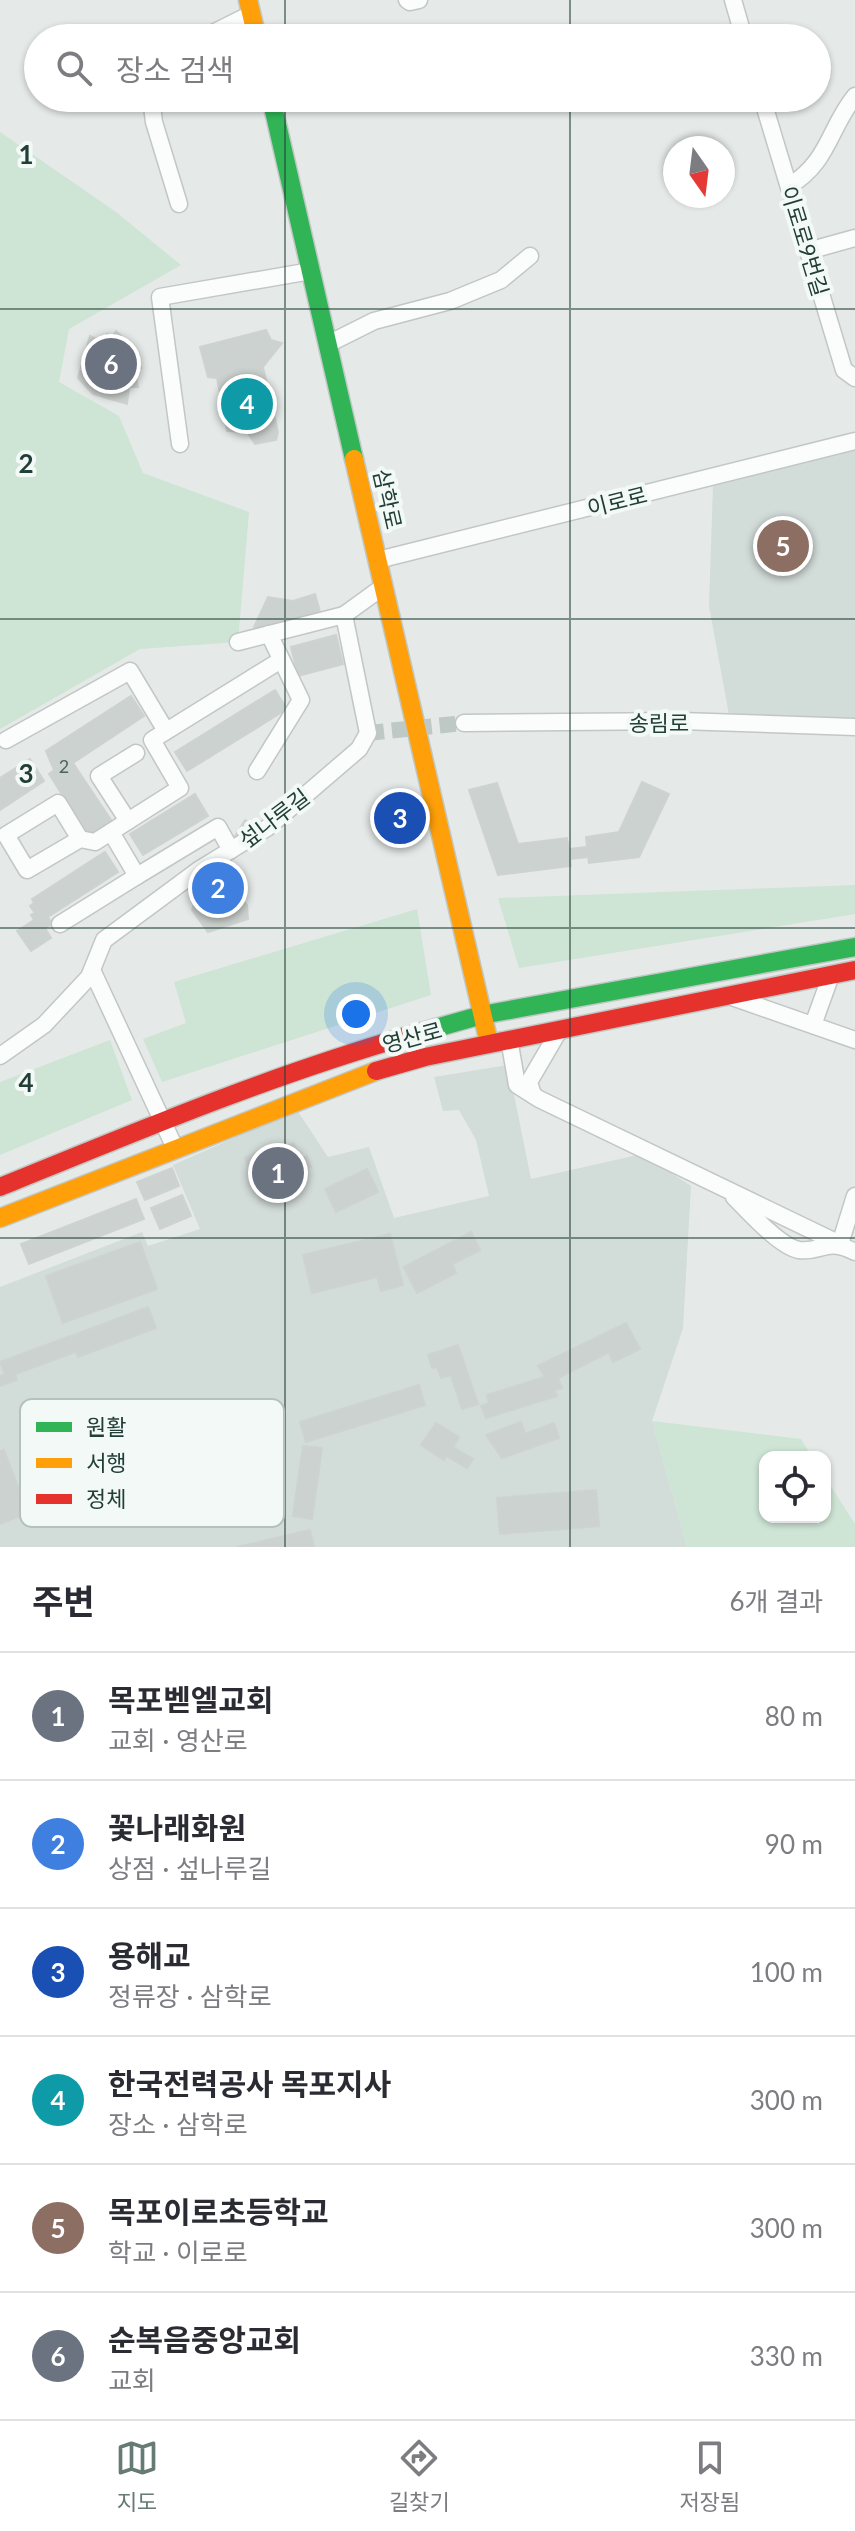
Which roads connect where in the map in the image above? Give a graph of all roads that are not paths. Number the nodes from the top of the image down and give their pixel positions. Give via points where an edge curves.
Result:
1 (407, 0) edge
2 (419, 0) edge
3 (733, 0) edge
4 (250, 7) edge
5 (224, 24) edge
6 (740, 24) edge
7 (855, 96) edge
8 (153, 112) edge
9 (274, 112) edge
10 (766, 112) edge
11 (789, 186) junction
12 (179, 204) dead end
13 (855, 238) edge
14 (808, 251) junction
15 (530, 256) dead end
16 (311, 271) junction
17 (328, 344) junction
18 (855, 378) edge
19 (855, 441) edge
20 (180, 444) dead end
21 (378, 560) junction
22 (384, 586) junction
23 (344, 615) junction
24 (269, 634) junction
25 (238, 642) dead end
26 (281, 660) junction
27 (464, 723) tunnel mouth
28 (855, 727) edge
29 (166, 731) junction
30 (6, 740) dead end
31 (136, 753) dead end
32 (257, 771) dead end
33 (128, 821) junction
34 (111, 832) junction
35 (80, 839) junction
36 (231, 850) junction
37 (137, 876) junction
38 (60, 924) dead end
39 (855, 947) edge
40 (92, 970) junction
41 (855, 970) edge
42 (831, 975) junction
43 (729, 996) junction
44 (482, 1015) junction
45 (813, 1025) junction
46 (560, 1029) junction
47 (509, 1039) junction
48 (855, 1040) edge
49 (489, 1043) junction
50 (0, 1056) edge
51 (533, 1095) junction
52 (163, 1121) junction
53 (175, 1148) junction
54 (721, 1185) junction
55 (0, 1187) edge
56 (855, 1196) edge
57 (0, 1218) edge
58 (847, 1248) edge

1 - 2 street
3 - 6 street
4 - 5 street
7 - 11 street via 812,169
8 - 12 street
9 - 16 street, 삼학로
10 - 11 street, 이로로9번길
11 - 14 street, 이로로9번길
13 - 14 street
14 - 18 street, 이로로9번길 via 844,370
15 - 17 street via 501,280 450,301 374,321
16 - 17 street, 삼학로
16 - 20 street via 160,297
17 - 21 street, 삼학로
19 - 21 street, 이로로
21 - 22 street, 삼학로
22 - 23 street
22 - 44 street, 삼학로
23 - 24 street
23 - 36 street, 섶나루길 via 368,733 359,749 279,818
24 - 25 street
24 - 26 street
26 - 29 street
26 - 32 street via 301,700
27 - 28 street, 송림로 via 681,721
29 - 30 street via 130,671
29 - 33 street via 152,740 180,788
31 - 33 street via 99,776
33 - 34 street
34 - 35 street via 95,842
34 - 37 street
35 - 35 street via 27,870 6,835 58,803
36 - 37 street via 218,827
36 - 40 street, 섶나루길 via 104,940
37 - 38 street
39 - 44 street, 영산로
40 - 50 street, 섶나루길 via 44,1025
40 - 52 street
41 - 42 street, 영산로
42 - 43 street, 영산로
42 - 45 street
43 - 45 street
43 - 46 street, 영산로
44 - 49 street
44 - 52 street, 영산로 via 332,1058
45 - 48 street
46 - 47 street, 영산로
46 - 51 street via 529,1082
47 - 49 street, 영산로
47 - 51 street via 517,1085
49 - 53 street, 영산로 via 360,1076
51 - 54 street
52 - 53 street
52 - 55 street, 영산로
53 - 57 street, 영산로
54 - 58 street
54 - 58 street via 770,1233 798,1250
56 - 58 street

